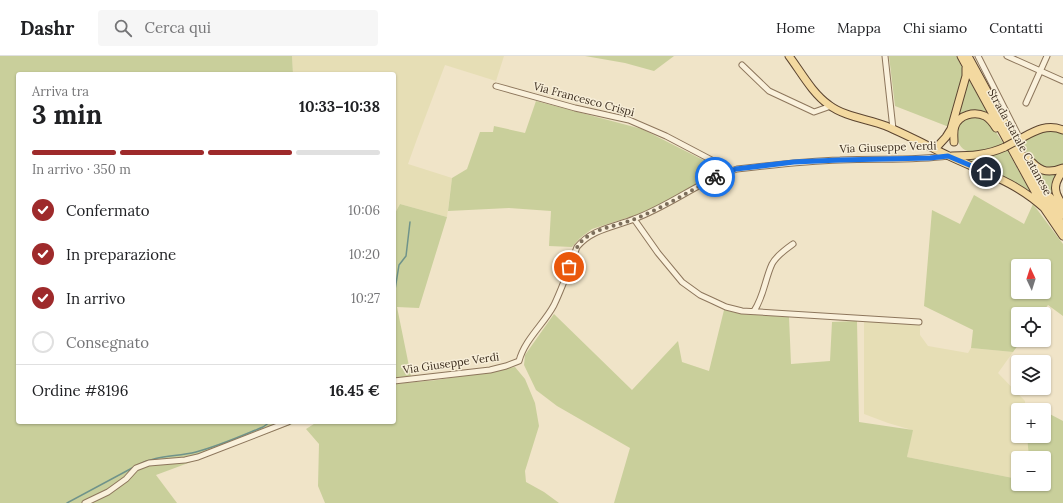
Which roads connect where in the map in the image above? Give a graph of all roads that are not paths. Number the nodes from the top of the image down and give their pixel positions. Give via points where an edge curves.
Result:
1 (789, 56) edge
2 (885, 56) edge
3 (960, 56) edge
4 (968, 56) edge
5 (978, 56) edge
6 (1007, 56) edge
7 (1047, 56) edge
8 (742, 65) dead end
9 (966, 66) junction
10 (1040, 71) junction
11 (1063, 81) edge
12 (496, 86) dead end
13 (1026, 104) dead end
14 (831, 106) junction
15 (893, 129) junction
16 (951, 129) junction
17 (1063, 130) edge
18 (1013, 141) junction
19 (954, 142) junction
20 (935, 149) junction
21 (948, 156) junction
22 (965, 156) junction
23 (930, 158) junction
24 (1063, 170) edge
25 (728, 172) junction
26 (1036, 178) junction
27 (1063, 205) edge
28 (1044, 208) junction
29 (1063, 215) edge
30 (634, 219) junction
31 (1063, 226) edge
32 (1063, 236) edge
33 (793, 244) dead end
34 (754, 311) junction
35 (919, 322) dead end
36 (396, 382) edge
37 (283, 424) edge
38 (85, 503) edge

1 - 14 main road via 818,95
2 - 15 street
3 - 9 main road, Strada statale Catanese
4 - 18 main road, Strada statale Catanese
5 - 18 street via 993,84
6 - 10 street
7 - 10 street
8 - 14 street via 769,91 814,112
9 - 16 main road via 966,76
9 - 18 main road, Strada statale Catanese
10 - 11 street
10 - 13 street
12 - 25 street, Via Francesco Crispi via 629,120 672,139 723,166
14 - 15 main road via 841,112
15 - 20 main road
16 - 19 main road
16 - 20 main road
17 - 18 main road via 1044,127
18 - 19 main road via 988,118 974,114 965,116 957,122
18 - 22 main road via 985,154
18 - 24 main road via 1040,169
18 - 26 main road, Strada statale Catanese
18 - 28 main road, Strada statale Catanese
19 - 22 main road
20 - 21 main road
20 - 23 street
21 - 22 main road
21 - 23 street, Via Giuseppe Verdi
21 - 28 main road via 1024,191
23 - 25 street, Via Giuseppe Verdi via 794,162
24 - 27 main road via 1056,180 1055,187 1058,199
25 - 30 street, Via Giuseppe Verdi
26 - 29 main road
26 - 31 main road, Strada statale Catanese
28 - 32 main road, Strada statale Catanese
30 - 34 street via 682,282 700,295 726,307
30 - 36 street, Via Giuseppe Verdi via 604,228 582,240 577,246 553,306 528,341 519,361 490,370
33 - 34 street via 773,262 760,302
34 - 35 street
37 - 38 street via 185,460 149,463 136,468 108,492

